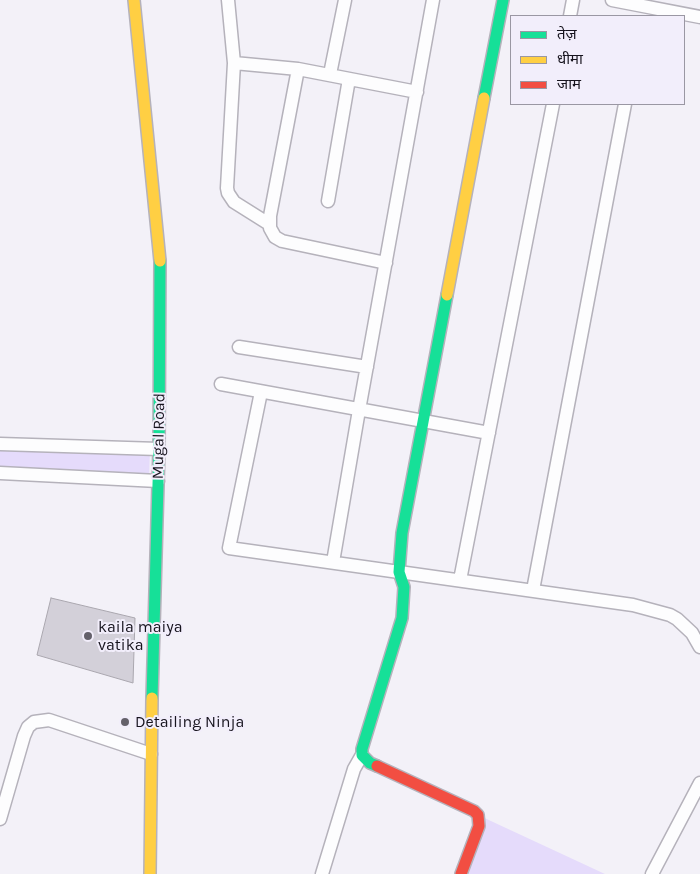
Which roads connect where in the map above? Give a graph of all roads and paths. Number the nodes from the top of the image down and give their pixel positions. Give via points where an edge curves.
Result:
1 (134, 0) edge
2 (228, 0) edge
3 (345, 0) edge
4 (433, 0) edge
5 (503, 0) edge
6 (573, 0) edge
7 (612, 0) edge
8 (642, 11) edge
9 (570, 15) edge
10 (681, 15) edge
11 (685, 15) edge
12 (700, 17) edge
13 (234, 63) junction
14 (298, 69) junction
15 (330, 74) junction
16 (349, 79) junction
17 (417, 92) junction
18 (553, 105) edge
19 (625, 105) edge
20 (328, 201) dead end
21 (269, 224) junction
22 (386, 263) junction
23 (239, 347) dead end
24 (367, 368) junction
25 (221, 384) dead end
26 (261, 392) junction
27 (359, 410) junction
28 (424, 421) junction
29 (489, 433) junction
30 (0, 444) edge
31 (159, 449) junction
32 (0, 473) edge
33 (158, 481) junction
34 (333, 562) junction
35 (399, 572) junction
36 (460, 580) junction
37 (533, 590) junction
38 (700, 646) edge
39 (151, 754) junction
40 (362, 755) junction
41 (700, 783) edge
42 (0, 819) edge
43 (150, 874) edge
44 (322, 874) edge
45 (461, 874) edge
46 (652, 874) edge

1 - 31 street, Mugal Road via 161,272
2 - 13 street
3 - 15 street
4 - 17 street
5 - 28 street
6 - 9 street
7 - 8 street
8 - 10 street
11 - 12 street
13 - 14 street
13 - 21 street via 228,193 234,202
14 - 15 street
14 - 21 street
15 - 16 street
16 - 17 street
16 - 20 street
17 - 22 street
18 - 29 street
19 - 37 street
21 - 22 street via 275,237 282,241
22 - 24 street
23 - 24 street
24 - 27 street
25 - 26 street
26 - 27 street
26 - 34 street via 229,548
27 - 28 street
27 - 34 street
28 - 29 street
28 - 35 street via 402,533
29 - 36 street
30 - 31 street
31 - 33 street, Mugal Road
32 - 33 street
33 - 39 street, Mugal Road
34 - 35 street
35 - 36 street
35 - 40 street via 404,587 402,618
36 - 37 street
37 - 38 street via 634,604 670,615 692,633
39 - 42 street via 49,720 34,722 24,736
39 - 43 street, Mugal Road
40 - 44 street via 354,769
40 - 45 street via 370,763 478,814 479,826
41 - 46 street

